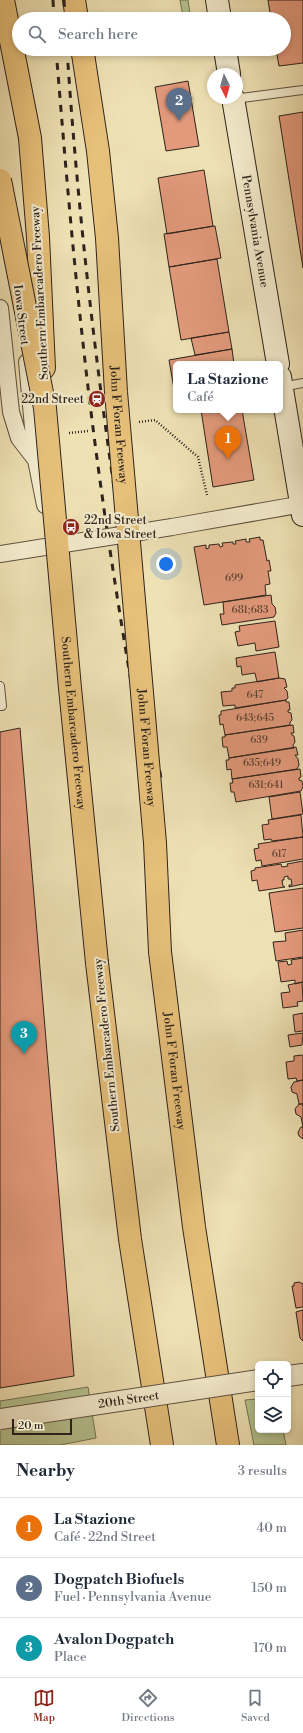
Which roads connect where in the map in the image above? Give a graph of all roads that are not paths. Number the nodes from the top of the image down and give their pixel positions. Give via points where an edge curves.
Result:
1 (3, 0) edge
2 (75, 0) edge
3 (217, 0) edge
4 (77, 12) edge
5 (219, 12) edge
6 (12, 46) edge
7 (14, 56) edge
8 (84, 56) edge
9 (226, 56) edge
10 (228, 68) edge
11 (303, 90) edge
12 (243, 98) edge
13 (234, 104) edge
14 (0, 170) edge
15 (0, 180) edge
16 (0, 308) edge
17 (277, 361) edge
18 (283, 382) edge
19 (303, 384) edge
20 (283, 394) edge
21 (45, 408) junction
22 (36, 460) junction
23 (302, 508) edge
24 (58, 545) junction
25 (0, 554) edge
26 (0, 686) edge
27 (0, 706) edge
28 (303, 1374) edge
29 (291, 1376) edge
30 (255, 1380) edge
31 (0, 1419) edge
32 (162, 1445) edge
33 (228, 1445) edge

1 - 6 highway, Southern Embarcadero Freeway, bridge
2 - 4 highway
3 - 5 main road
7 - 21 highway, Southern Embarcadero Freeway, bridge via 30,138 38,238
8 - 33 highway, John F Foran Freeway, bridge via 98,151 107,238 116,392 155,843 160,952 193,1219
9 - 10 main road
11 - 12 lane
13 - 17 main road, Pennsylvania Avenue
14 - 22 street, Iowa Street via 23,319
15 - 21 highway, bridge
16 - 22 street, Iowa Street via 11,412 19,438
18 - 19 lane
20 - 23 main road
21 - 32 highway, Southern Embarcadero Freeway, bridge via 98,963 130,1239
22 - 24 street, Iowa Street
23 - 24 street, bridge
24 - 25 street
26 - 27 lane
28 - 29 street
30 - 31 street, 20th Street, bridge

